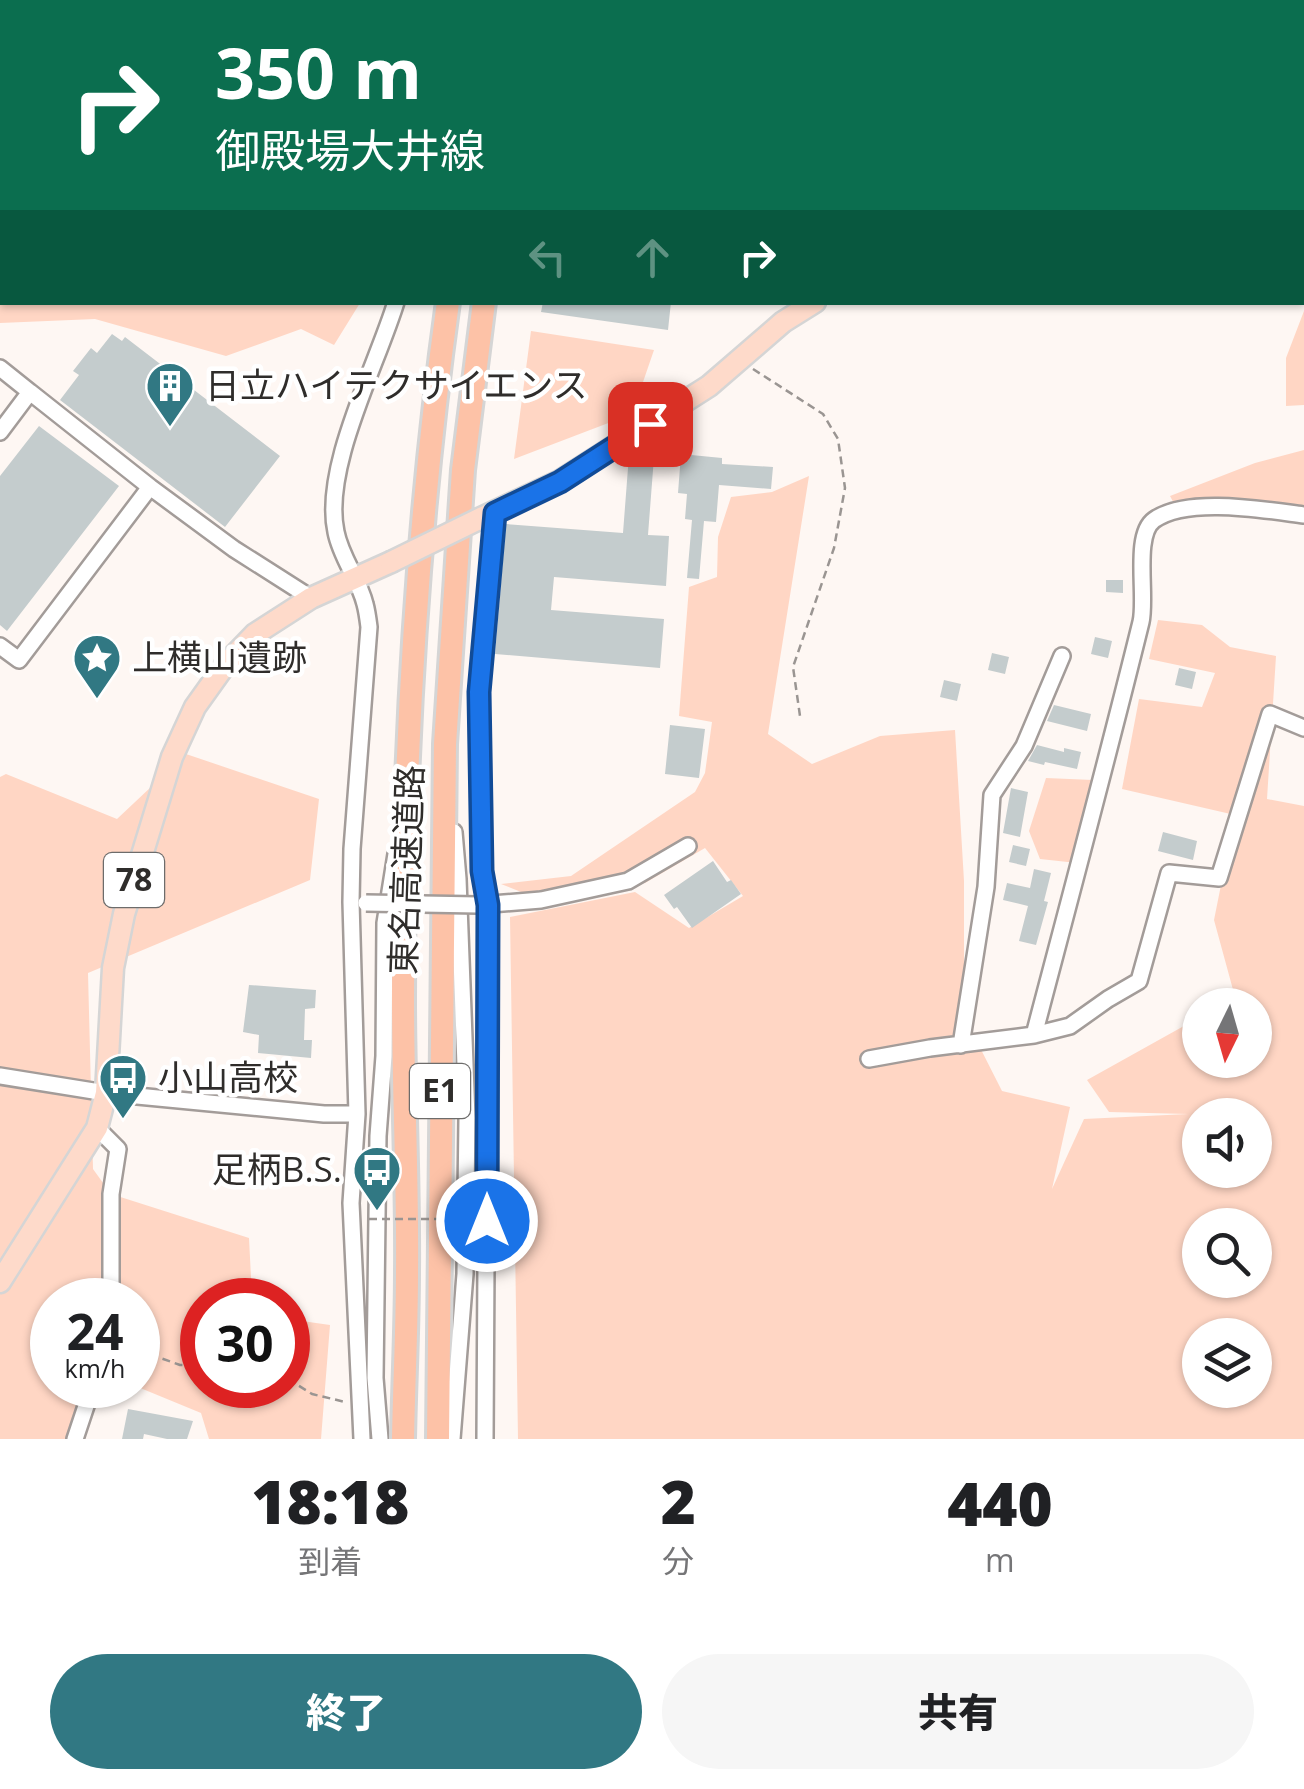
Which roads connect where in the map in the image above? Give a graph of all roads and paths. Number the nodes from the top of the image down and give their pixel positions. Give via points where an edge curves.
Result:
1 (395, 305) edge
2 (448, 305) edge
3 (484, 305) edge
4 (785, 312) edge
5 (739, 360) junction
6 (0, 368) edge
7 (30, 392) junction
8 (0, 432) edge
9 (150, 488) junction
10 (1304, 515) edge
11 (488, 516) junction
12 (355, 579) junction
13 (311, 598) junction
14 (0, 646) edge
15 (1062, 656) dead end
16 (800, 716) dead end
17 (1304, 728) edge
18 (445, 744) junction
19 (409, 768) junction
20 (688, 846) dead end
21 (359, 903) junction
22 (483, 905) junction
23 (1034, 1036) junction
24 (961, 1045) junction
25 (869, 1059) dead end
26 (0, 1076) edge
27 (106, 1092) junction
28 (356, 1114) junction
29 (97, 1128) junction
30 (369, 1218) dead end
31 (474, 1234) dead end
32 (111, 1278) edge
33 (0, 1282) edge
34 (310, 1393) edge
35 (361, 1406) junction
36 (85, 1408) edge
37 (75, 1439) edge
38 (362, 1439) edge
39 (380, 1439) edge
40 (403, 1439) edge
41 (438, 1439) edge
42 (452, 1439) edge
43 (485, 1439) edge

1 - 12 street via 352,420 335,490 335,529
2 - 19 highway, 東名高速道路 / E1 via 426,492
3 - 18 highway, 東名高速道路 / E1 via 463,470
4 - 5 main road, 78
5 - 11 main road, 78 via 710,386 560,482
5 - 16 path via 823,414 838,439 846,488 834,548 794,667
6 - 7 street
7 - 8 street
7 - 9 street
9 - 13 street
9 - 14 street via 19,660
10 - 23 street via 1203,507 1152,520 1143,534 1142,616
11 - 12 main road, 78, bridge
11 - 22 street via 479,692
12 - 13 main road, 78
12 - 21 street via 369,627 352,849
13 - 27 main road, 78 via 255,634 225,665 172,756 113,968
15 - 24 street via 1024,746 992,795 986,887
17 - 23 street via 1270,714 1219,878 1170,872 1140,981 1070,1026
18 - 41 highway, 東名高速道路 / E1
18 - 42 street via 458,879 466,1118 465,1274
19 - 39 street via 386,924 376,1232
19 - 40 highway, 東名高速道路 / E1
20 - 22 street via 628,881
21 - 22 street, bridge
21 - 28 street
22 - 43 street
23 - 24 street
24 - 25 street
26 - 27 street
27 - 28 street
27 - 29 main road, 78
28 - 35 street via 351,1203
29 - 32 street via 118,1149
29 - 33 main road, 78
30 - 31 path, bridge via 475,1219
34 - 35 path
35 - 38 street
36 - 37 street

